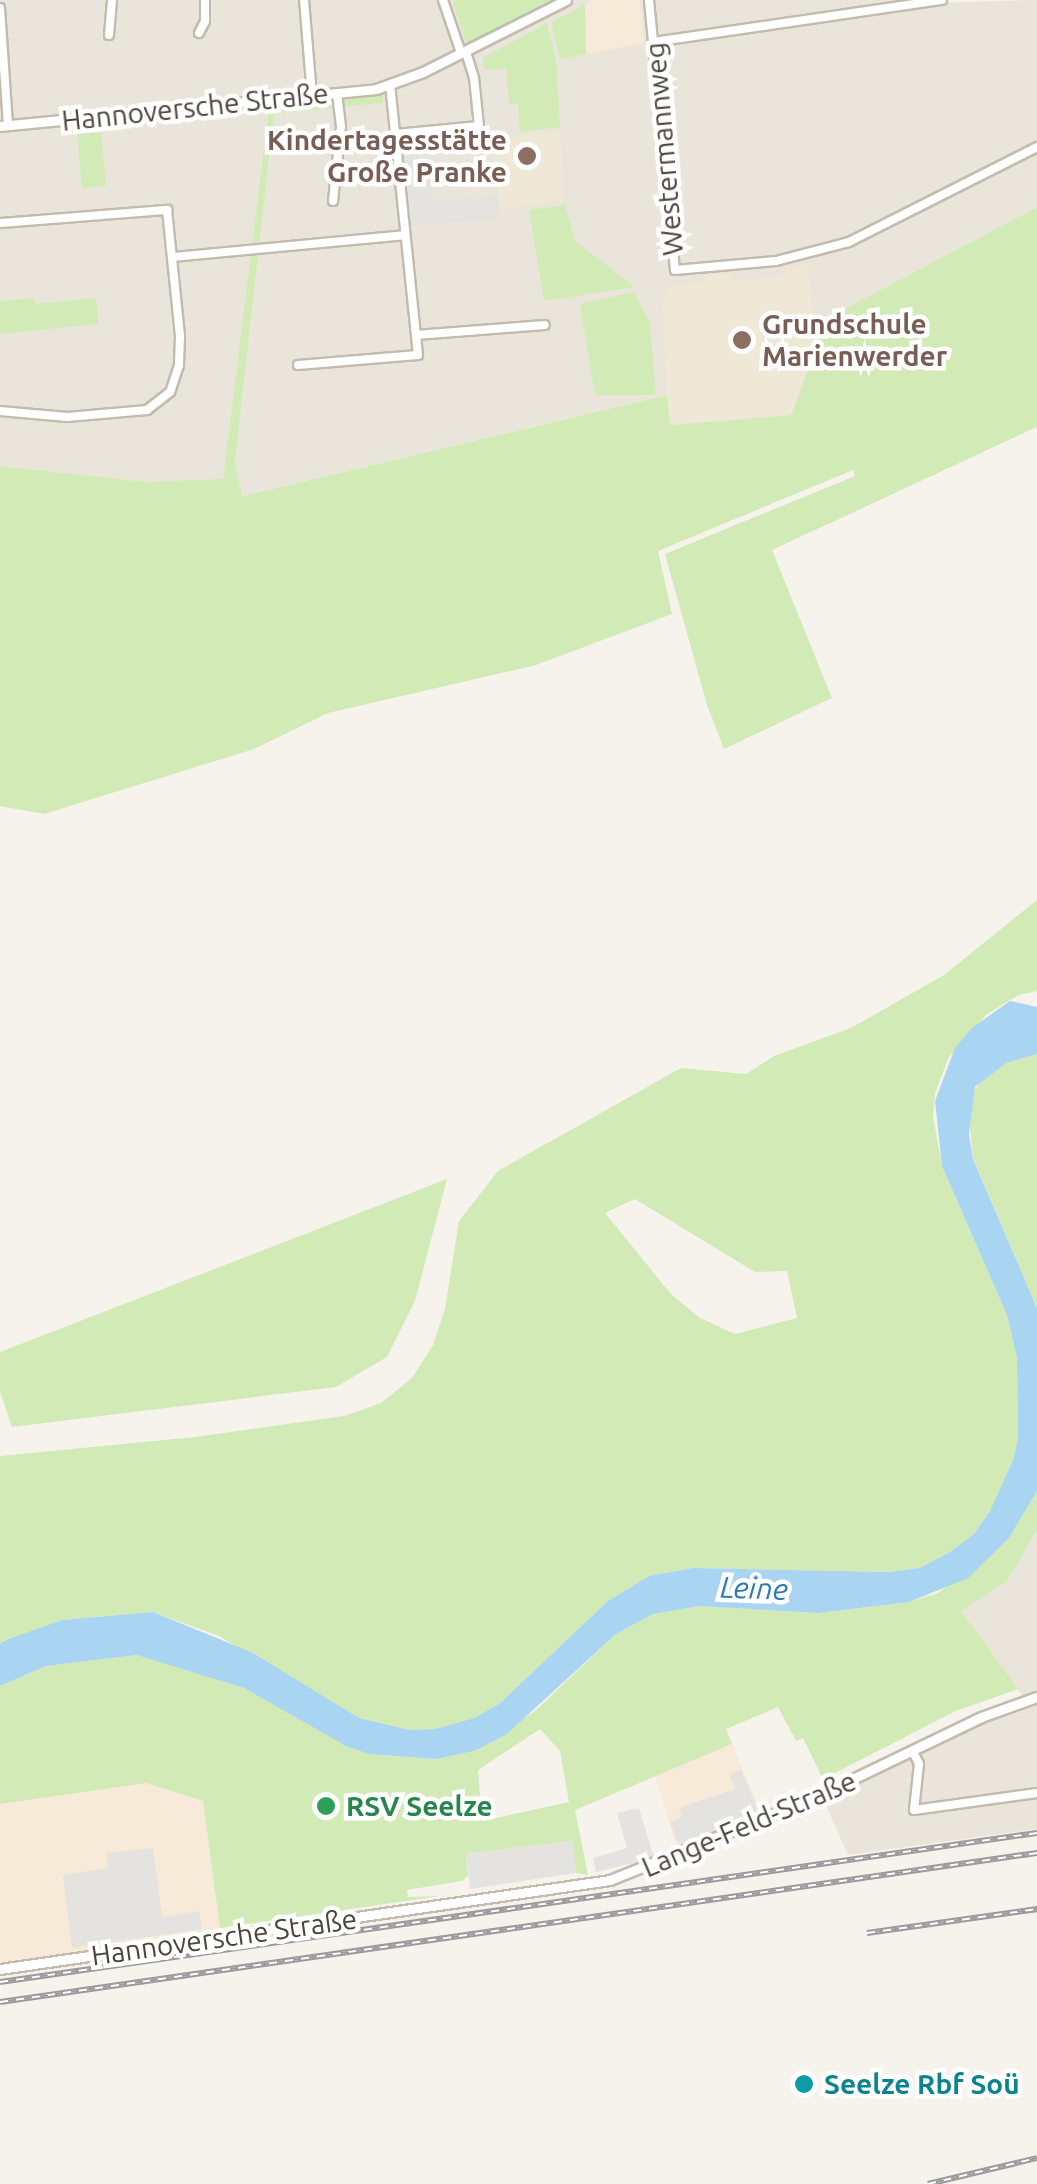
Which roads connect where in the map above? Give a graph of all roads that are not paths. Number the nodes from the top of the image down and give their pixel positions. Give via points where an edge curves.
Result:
1 (112, 0) edge
2 (205, 0) edge
3 (304, 0) edge
4 (443, 0) edge
5 (566, 0) edge
6 (649, 0) edge
7 (942, 0) edge
8 (0, 8) edge
9 (199, 33) dead end
10 (109, 35) dead end
11 (654, 42) junction
12 (464, 52) junction
13 (390, 85) junction
14 (337, 93) junction
15 (312, 96) junction
16 (4, 126) edge
17 (396, 134) junction
18 (1037, 147) edge
19 (333, 201) dead end
20 (0, 223) edge
21 (404, 235) junction
22 (173, 257) junction
23 (545, 325) dead end
24 (416, 335) junction
25 (298, 365) dead end
26 (0, 411) edge
27 (1037, 1697) edge
28 (913, 1752) junction
29 (1037, 1792) edge
30 (447, 1904) joint
31 (0, 1968) edge

1 - 10 street
2 - 9 street
3 - 15 street
4 - 12 street
5 - 12 street, Hannoversche Straße
6 - 11 street, Westermannweg
7 - 11 street
8 - 16 street
11 - 18 street, Westermannweg via 675,270 776,261 849,242
12 - 13 street, Hannoversche Straße
12 - 17 street via 478,126
13 - 14 street, Hannoversche Straße
13 - 17 street
14 - 15 street, Hannoversche Straße
14 - 19 street via 341,126
15 - 16 street, Hannoversche Straße
17 - 21 street
20 - 22 street via 167,210
21 - 22 street
21 - 24 street
22 - 26 street via 180,357 163,400 128,415
23 - 24 street
24 - 25 street via 418,354
27 - 28 street, Lange-Feld-Straße
28 - 29 street via 919,1764 914,1810
28 - 30 street, Lange-Feld-Straße via 637,1872
30 - 31 street, Hannoversche Straße

